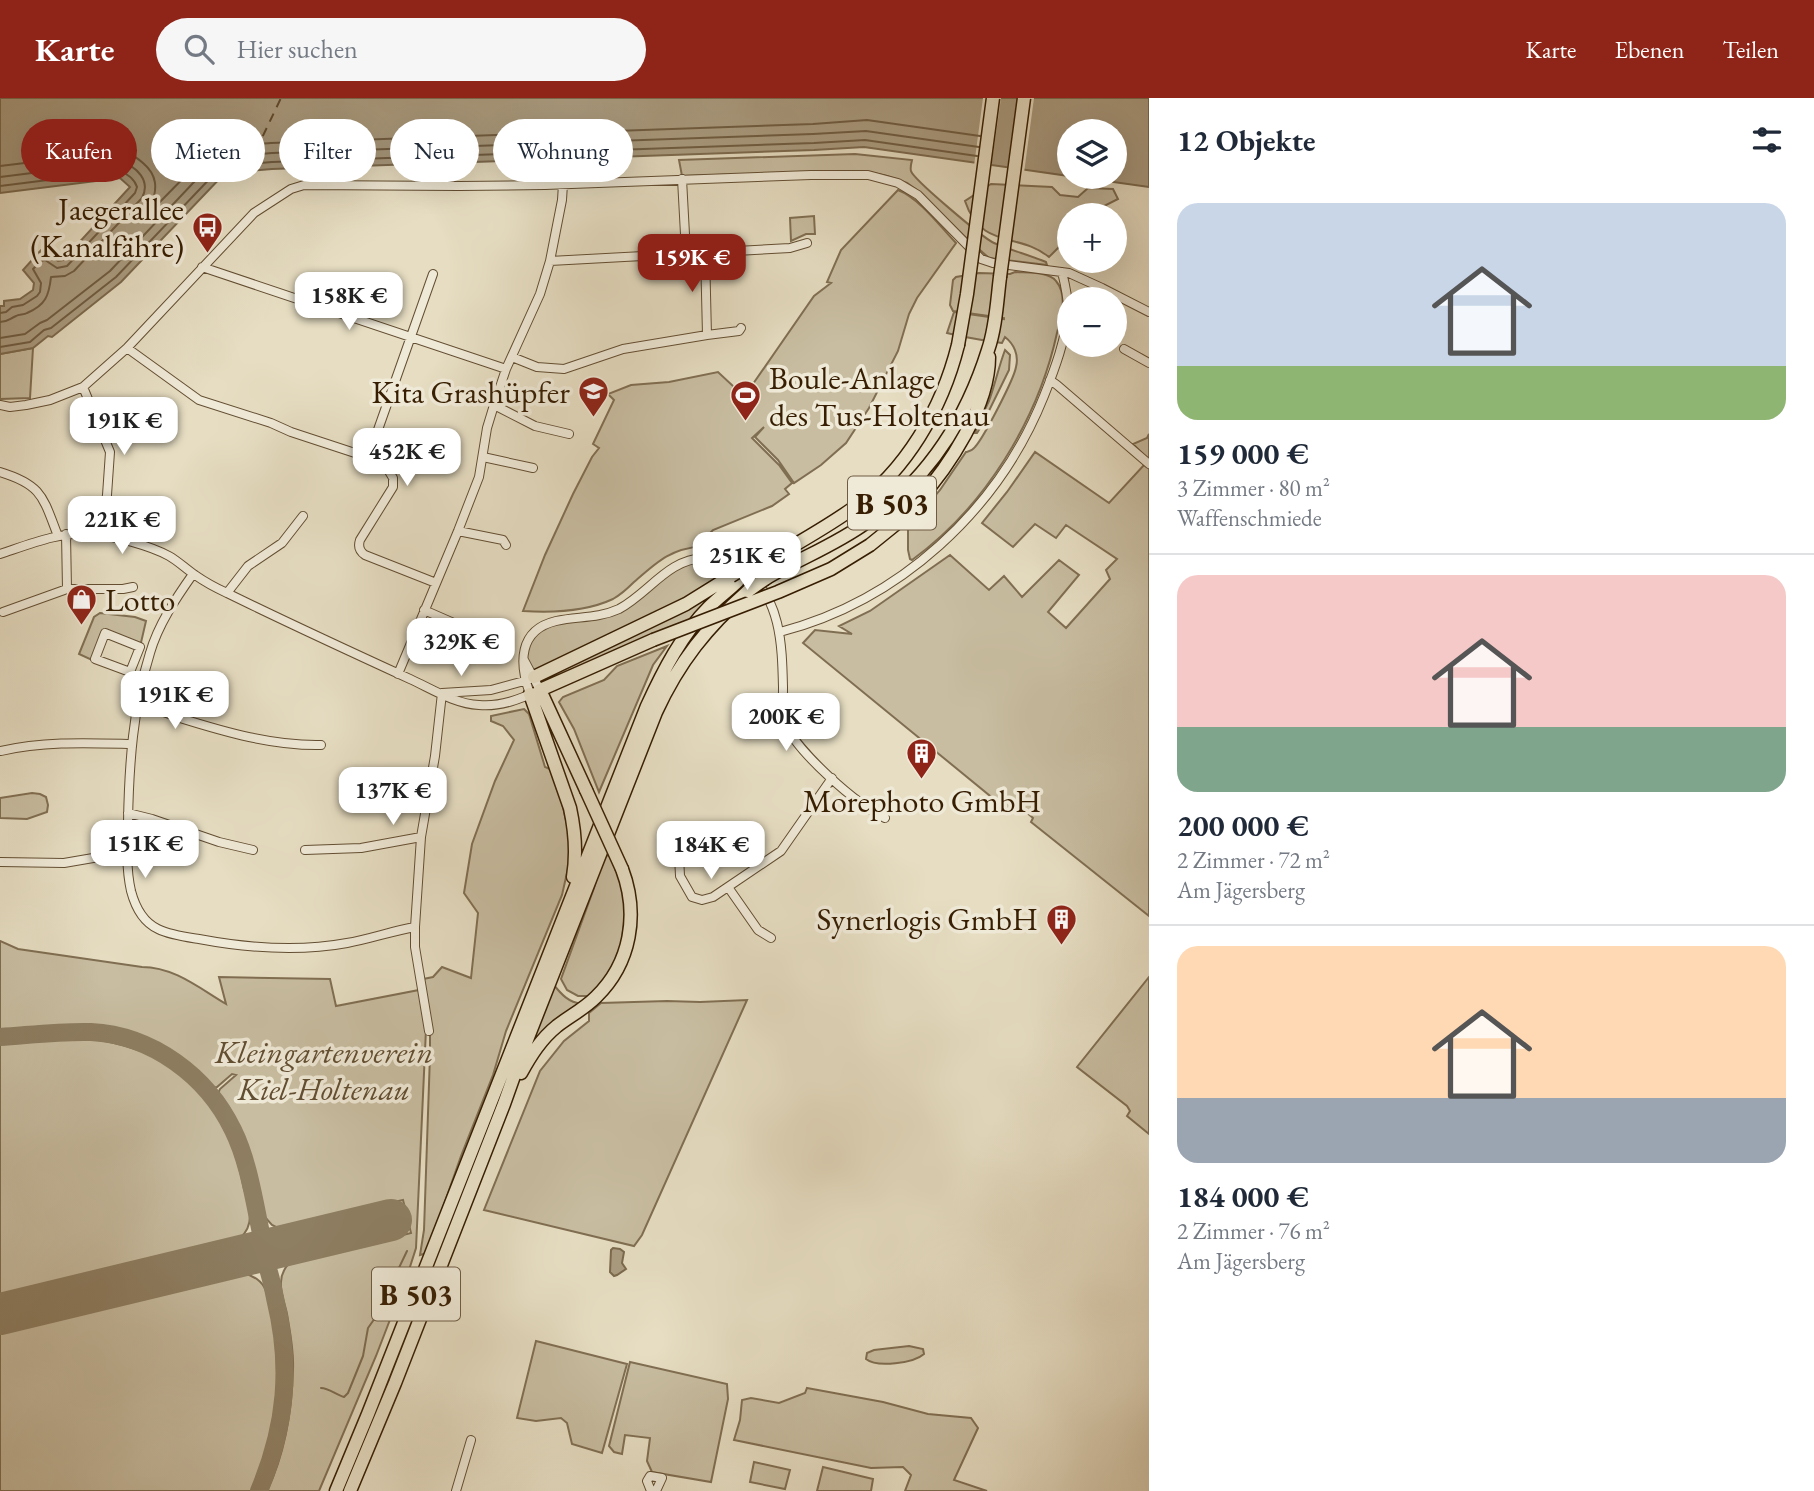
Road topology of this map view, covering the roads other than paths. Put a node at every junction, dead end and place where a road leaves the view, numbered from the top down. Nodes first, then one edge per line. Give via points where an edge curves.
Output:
1 (993, 98) edge
2 (1024, 98) edge
3 (682, 179) junction
4 (563, 184) junction
5 (807, 243) dead end
6 (705, 252) junction
7 (686, 253) junction
8 (550, 261) junction
9 (202, 267) junction
10 (1057, 271) edge
11 (1061, 273) edge
12 (1066, 273) edge
13 (433, 274) dead end
14 (1149, 312) edge
15 (741, 328) dead end
16 (707, 335) junction
17 (412, 338) junction
18 (127, 348) junction
19 (988, 350) junction
20 (1127, 351) edge
21 (512, 357) junction
22 (1149, 363) edge
23 (506, 369) junction
24 (1050, 380) junction
25 (83, 387) junction
26 (0, 405) edge
27 (494, 405) junction
28 (569, 434) dead end
29 (483, 457) junction
30 (368, 458) junction
31 (1149, 464) edge
32 (533, 468) dead end
33 (0, 472) edge
34 (303, 516) dead end
35 (458, 531) junction
36 (62, 535) junction
37 (100, 535) junction
38 (506, 545) dead end
39 (0, 554) edge
40 (193, 574) junction
41 (735, 578) junction
42 (436, 583) junction
43 (133, 587) dead end
44 (67, 589) junction
45 (227, 593) junction
46 (424, 610) junction
47 (3, 612) dead end
48 (472, 631) dead end
49 (780, 632) junction
50 (95, 659) joint
51 (398, 674) junction
52 (530, 679) junction
53 (535, 692) junction
54 (442, 693) junction
55 (138, 704) junction
56 (132, 744) junction
57 (321, 745) dead end
58 (1, 751) edge
59 (832, 778) junction
60 (128, 813) junction
61 (885, 818) dead end
62 (421, 836) junction
63 (253, 850) dead end
64 (305, 850) dead end
65 (128, 852) junction
66 (679, 856) dead end
67 (0, 862) edge
68 (728, 887) junction
69 (562, 918) junction
70 (415, 927) junction
71 (771, 939) dead end
72 (429, 1031) dead end
73 (504, 1104) junction
74 (471, 1440) dead end
75 (336, 1491) edge
76 (350, 1491) edge
77 (456, 1491) edge

1 - 41 highway, B 503, bridge via 958,345 929,421 886,480 852,509
2 - 19 highway, B 503, bridge
3 - 4 street
3 - 7 street
3 - 10 street via 841,174 885,178 918,195 981,259
4 - 8 street
4 - 9 street via 297,186 254,213
5 - 6 street
6 - 7 street
6 - 16 street
7 - 8 street
8 - 21 street
9 - 17 street
9 - 18 street
11 - 24 street via 1068,310
12 - 14 street
13 - 17 street
15 - 16 street
16 - 21 street via 624,349 565,369 537,368
17 - 23 street
17 - 30 street
18 - 25 street
18 - 30 street via 199,400
19 - 53 highway, B 503, bridge via 987,381 955,453 917,502 870,545 831,569
19 - 73 highway, B 503, bridge via 961,417 928,467 867,523 748,591 711,626 676,672 635,762
20 - 22 street
21 - 23 street
23 - 27 street
24 - 31 street
24 - 49 street via 1037,414 1001,476 948,537 871,596 821,620
25 - 26 street via 50,400
25 - 37 street via 110,452
27 - 28 street via 536,426
27 - 29 street
29 - 32 street
29 - 35 street
30 - 42 street via 387,468 393,484 360,540 360,550
33 - 36 street via 37,492
34 - 45 street via 282,543 248,566
35 - 38 street via 503,540
35 - 42 street
36 - 37 street
36 - 39 street
36 - 44 street
37 - 40 street via 162,553
40 - 45 street
40 - 55 street via 155,637
41 - 52 highway
41 - 69 highway, B 503 via 682,641 656,686
42 - 46 street
43 - 44 street
44 - 47 street
45 - 51 street
46 - 48 street
46 - 51 street
49 - 52 street via 764,590 754,578 727,561 693,559 679,563 620,608 601,616 561,620 534,633 524,653
49 - 59 street via 783,705 790,736
50 - 50 street via 130,672 140,647 105,633
51 - 54 street
52 - 53 street
52 - 54 street via 491,691
53 - 54 street via 503,704 480,705 460,703
53 - 69 highway via 575,827 576,856
53 - 73 highway, bridge via 622,869 632,915 629,939 609,983 535,1049
54 - 62 street
55 - 56 street
55 - 57 street via 244,736
56 - 58 street via 47,743
56 - 60 street
59 - 61 street
59 - 68 street via 781,851
60 - 63 street
60 - 65 street
62 - 64 street via 361,848
62 - 70 street
65 - 67 street via 64,863
65 - 70 street via 132,891 142,915 171,933 222,943 302,948 345,944
66 - 68 street via 680,878 692,897 708,899
68 - 71 street via 758,930
69 - 75 highway, B 503
70 - 72 street
73 - 76 highway, B 503
74 - 77 street

